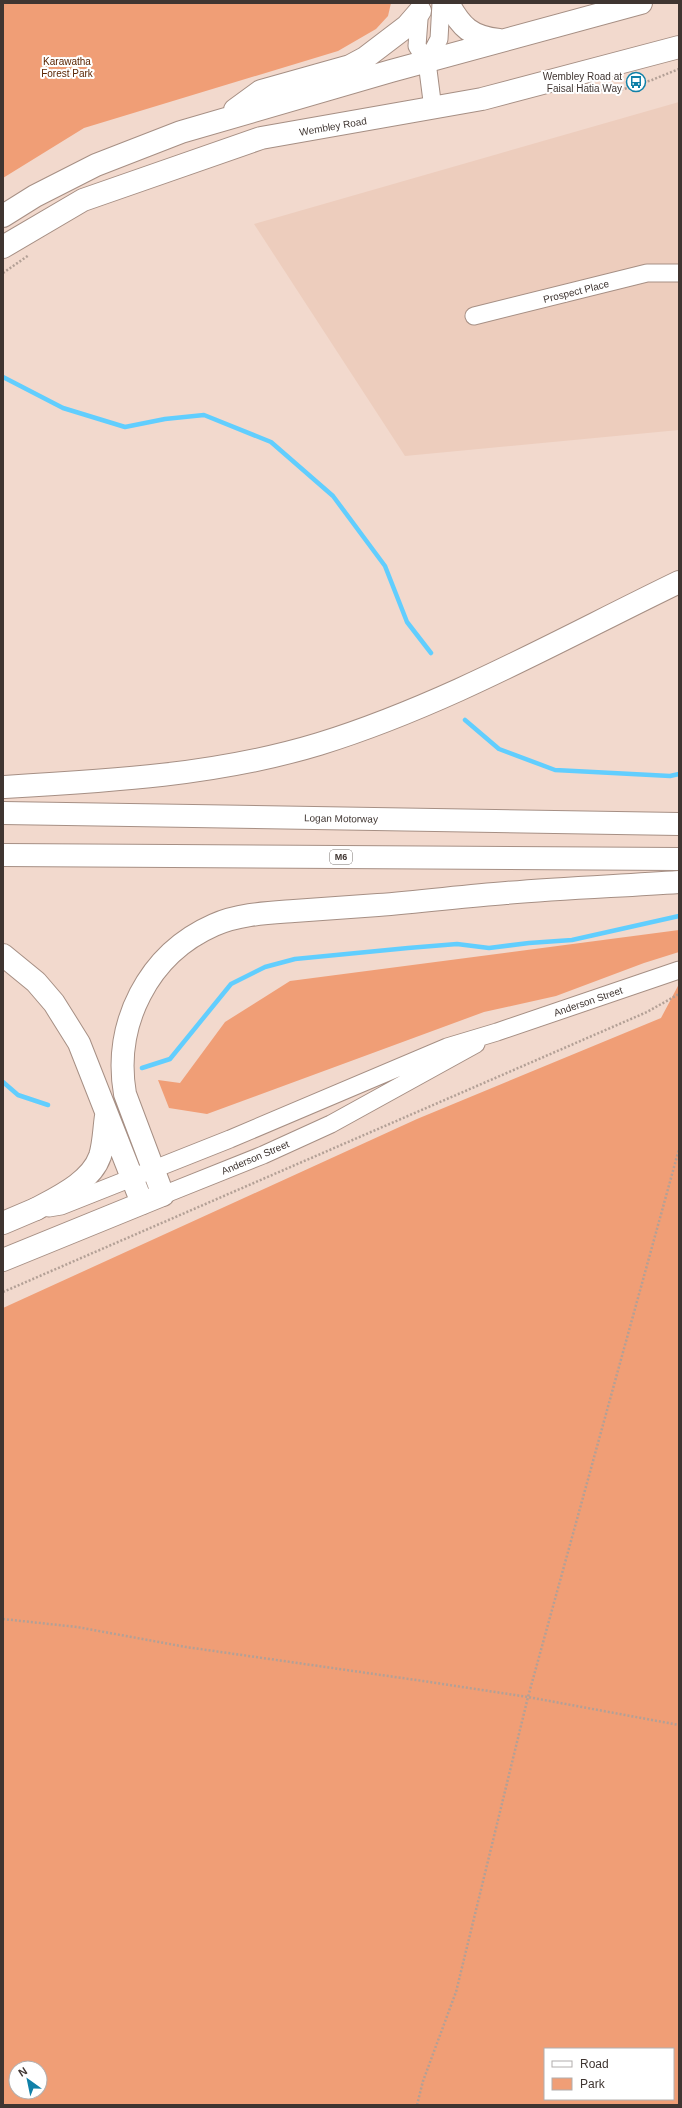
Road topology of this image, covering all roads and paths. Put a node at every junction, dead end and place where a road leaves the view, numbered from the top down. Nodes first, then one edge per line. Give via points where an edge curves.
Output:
1 (440, 3) edge
2 (448, 3) edge
3 (641, 3) edge
4 (420, 7) edge
5 (502, 40) junction
6 (679, 48) edge
7 (427, 62) junction
8 (679, 69) edge
9 (587, 91) dead end
10 (433, 109) junction
11 (223, 119) junction
12 (3, 216) edge
13 (3, 247) edge
14 (31, 254) dead end
15 (3, 273) edge
16 (679, 273) edge
17 (474, 316) dead end
18 (679, 582) edge
19 (3, 787) edge
20 (3, 813) edge
21 (679, 824) edge
22 (3, 855) edge
23 (679, 859) edge
24 (679, 882) edge
25 (3, 955) edge
26 (679, 970) edge
27 (679, 994) edge
28 (497, 1032) junction
29 (106, 1111) junction
30 (679, 1149) edge
31 (153, 1170) junction
32 (132, 1179) junction
33 (163, 1195) junction
34 (142, 1203) junction
35 (36, 1209) junction
36 (3, 1223) edge
37 (3, 1260) edge
38 (3, 1292) edge
39 (3, 1619) edge
40 (528, 1697) junction
41 (679, 1726) edge
42 (417, 2105) edge

1 - 7 street via 439,39
2 - 5 main road via 470,33
3 - 5 main road
4 - 7 street via 417,46
4 - 11 main road via 408,26 365,58 350,66 261,91
5 - 7 main road
6 - 10 main road, Wembley Road via 482,99
7 - 10 street
7 - 11 main road
8 - 9 path via 621,90
10 - 13 main road, Wembley Road via 260,138 83,200
11 - 12 main road via 96,164
14 - 15 path
16 - 17 street, Prospect Place via 647,273
18 - 19 main road via 437,700 318,744 272,756 145,778
20 - 21 main road, Logan Motorway
22 - 23 main road, M6
24 - 31 main road via 505,893 411,903 255,914 215,924 197,933 170,953 144,986 125,1037 122,1077 125,1094
25 - 29 main road via 36,982 67,1022 89,1065
26 - 28 street, Anderson Street
27 - 38 path via 647,1012
28 - 31 street, Anderson Street via 447,1047
28 - 33 street, Anderson Street via 447,1062 331,1124 263,1155
29 - 32 main road
29 - 35 main road via 103,1140 95,1166 64,1193
30 - 40 path
31 - 32 street, Anderson Street
31 - 33 main road
32 - 34 main road
32 - 35 street, Anderson Street via 61,1206
33 - 34 main road, Anderson Street
34 - 37 main road, Anderson Street
35 - 36 main road, Anderson Street
39 - 40 path via 77,1627 186,1647
40 - 41 path
40 - 42 path via 456,1992 423,2081

